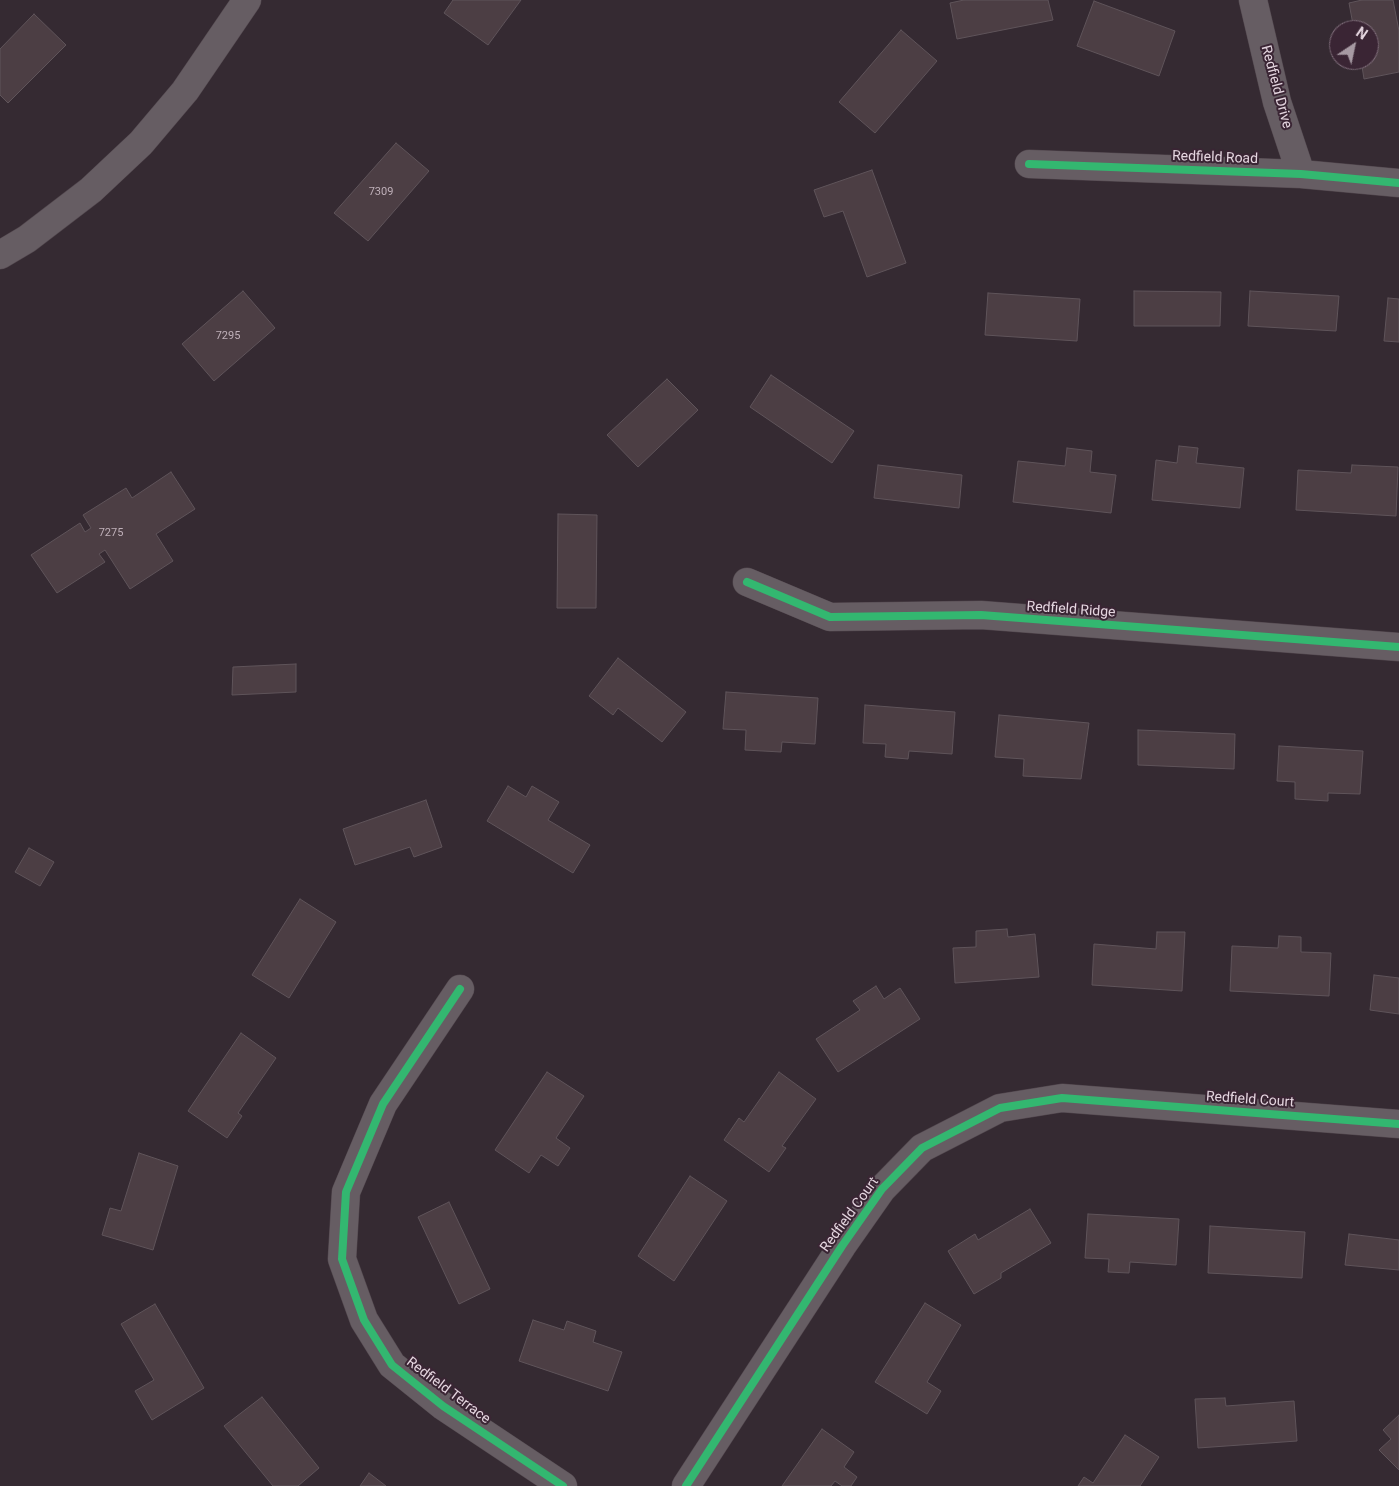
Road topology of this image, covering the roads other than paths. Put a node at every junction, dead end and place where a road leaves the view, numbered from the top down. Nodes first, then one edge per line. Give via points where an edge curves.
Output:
1 (247, 0) edge
2 (1254, 0) edge
3 (1029, 164) dead end
4 (1301, 174) junction
5 (1399, 183) edge
6 (0, 255) edge
7 (747, 582) dead end
8 (1399, 647) edge
9 (460, 989) dead end
10 (1399, 1124) edge
11 (563, 1486) edge
12 (686, 1486) edge

1 - 6 street via 185,91 141,143 91,190 27,239
2 - 4 street, Redfield Drive via 1278,102
3 - 4 street, Redfield Road
4 - 5 street, Redfield Road
7 - 8 street, Redfield Ridge via 830,617 981,616
9 - 11 street, Redfield Terrace via 383,1104 346,1192 342,1259 364,1320 392,1365 443,1406
10 - 12 street, Redfield Court via 1062,1098 1000,1108 922,1148 882,1189

